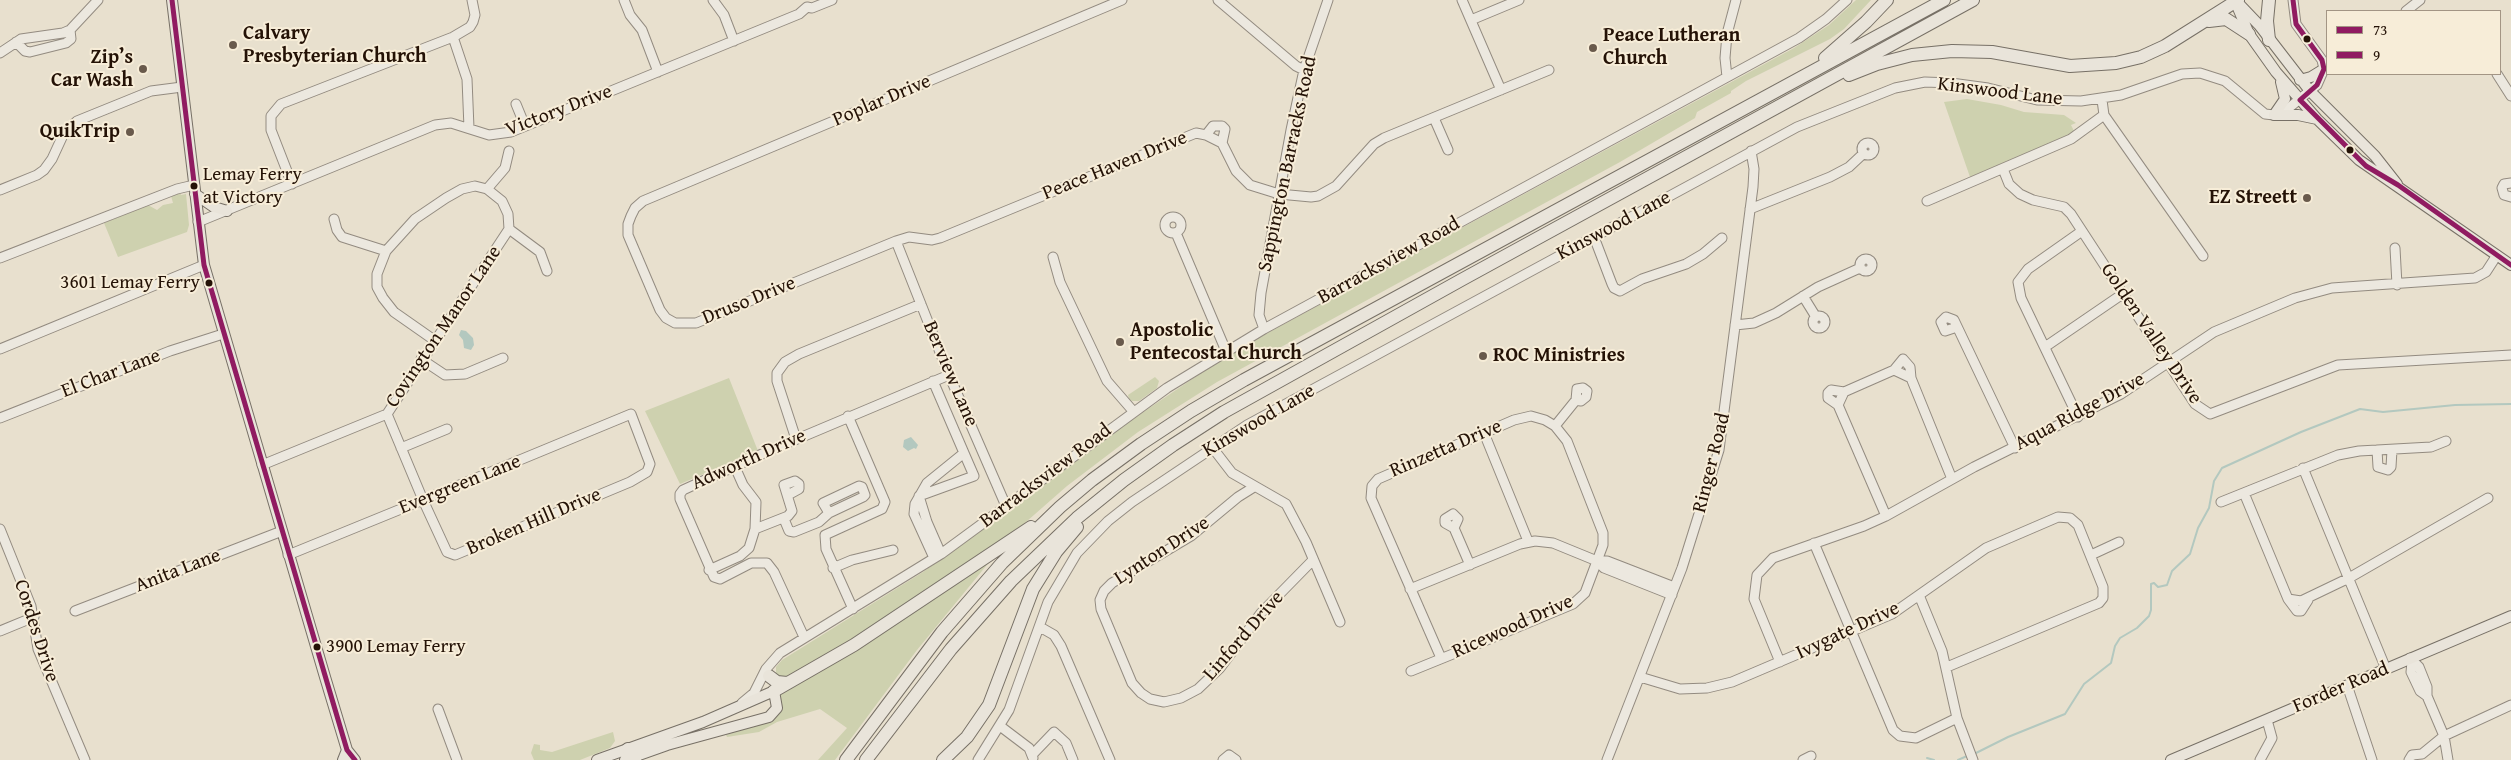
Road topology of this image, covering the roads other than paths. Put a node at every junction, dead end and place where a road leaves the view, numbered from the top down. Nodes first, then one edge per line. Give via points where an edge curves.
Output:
1 (98, 0) edge
2 (172, 0) edge
3 (472, 0) edge
4 (624, 0) edge
5 (713, 0) edge
6 (832, 0) edge
7 (1122, 0) edge
8 (1218, 0) edge
9 (1328, 0) edge
10 (1462, 0) edge
11 (1520, 0) edge
12 (1736, 0) edge
13 (1847, 0) edge
14 (1887, 0) edge
15 (1944, 0) edge
16 (1973, 0) edge
17 (2236, 0) edge
18 (2269, 0) edge
19 (2293, 0) edge
20 (2420, 0) edge
21 (807, 3) edge
22 (2407, 10) edge
23 (1471, 20) junction
24 (2204, 22) junction
25 (70, 30) junction
26 (2249, 34) junction
27 (453, 38) junction
28 (2270, 40) junction
29 (734, 41) junction
30 (16, 42) junction
31 (0, 53) edge
32 (2325, 69) edge
33 (1304, 70) junction
34 (1549, 70) dead end
35 (658, 72) junction
36 (1805, 75) junction
37 (2498, 75) edge
38 (1727, 77) junction
39 (2281, 78) junction
40 (2300, 80) junction
41 (182, 87) junction
42 (1501, 90) junction
43 (2310, 91) junction
44 (2511, 96) edge
45 (1793, 99) junction
46 (2102, 100) junction
47 (2300, 100) junction
48 (516, 104) dead end
49 (2104, 115) junction
50 (2274, 115) junction
51 (1434, 118) junction
52 (2317, 118) junction
53 (525, 126) junction
54 (469, 128) junction
55 (1206, 135) junction
56 (1222, 143) junction
57 (1448, 150) dead end
58 (509, 151) dead end
59 (1751, 151) junction
60 (1864, 153) dead end
61 (2003, 169) junction
62 (2511, 183) edge
63 (292, 184) junction
64 (2398, 186) junction
65 (487, 189) junction
66 (0, 190) edge
67 (194, 190) junction
68 (1279, 194) junction
69 (2511, 197) edge
70 (643, 201) joint
71 (1927, 201) dead end
72 (1750, 209) junction
73 (227, 211) junction
74 (334, 219) dead end
75 (198, 222) junction
76 (510, 228) junction
77 (2082, 231) junction
78 (1176, 233) dead end
79 (1594, 237) junction
80 (1722, 238) dead end
81 (896, 241) junction
82 (2395, 248) dead end
83 (386, 252) junction
84 (2497, 255) junction
85 (2203, 256) dead end
86 (1053, 257) dead end
87 (0, 258) edge
88 (204, 265) junction
89 (2511, 265) edge
90 (1860, 268) dead end
91 (547, 271) dead end
92 (2396, 285) junction
93 (2124, 294) junction
94 (1803, 296) junction
95 (921, 304) junction
96 (1816, 317) dead end
97 (1734, 325) junction
98 (1957, 327) dead end
99 (1264, 329) junction
100 (224, 334) junction
101 (434, 340) junction
102 (2045, 347) junction
103 (0, 349) edge
104 (1226, 351) junction
105 (2511, 354) edge
106 (502, 358) dead end
107 (421, 359) junction
108 (2168, 363) junction
109 (949, 375) junction
110 (933, 380) junction
111 (1576, 400) dead end
112 (1133, 411) junction
113 (387, 414) junction
114 (631, 414) joint
115 (848, 416) junction
116 (2078, 417) junction
117 (0, 418) edge
118 (1555, 426) junction
119 (447, 429) dead end
120 (1484, 433) junction
121 (796, 439) junction
122 (2446, 441) dead end
123 (1212, 447) junction
124 (401, 448) junction
125 (2015, 448) junction
126 (2377, 450) junction
127 (2392, 450) junction
128 (964, 453) junction
129 (262, 465) junction
130 (734, 467) junction
131 (2303, 468) junction
132 (1237, 477) junction
133 (1952, 479) junction
134 (1124, 480) junction
135 (1254, 487) junction
136 (2244, 492) junction
137 (788, 495) dead end
138 (919, 496) junction
139 (1238, 497) junction
140 (2488, 498) dead end
141 (423, 500) junction
142 (2221, 502) dead end
143 (1006, 506) junction
144 (829, 513) dead end
145 (1886, 516) junction
146 (784, 519) junction
147 (1043, 523) junction
148 (1454, 528) dead end
149 (0, 529) edge
150 (755, 529) junction
151 (282, 531) junction
152 (1528, 541) junction
153 (2119, 542) dead end
154 (1814, 543) junction
155 (893, 550) dead end
156 (288, 554) junction
157 (2091, 555) junction
158 (937, 556) junction
159 (1312, 561) junction
160 (1597, 561) junction
161 (1470, 564) junction
162 (833, 568) junction
163 (709, 570) junction
164 (2349, 578) junction
165 (1410, 589) junction
166 (1673, 591) junction
167 (1919, 595) junction
168 (853, 609) junction
169 (75, 611) dead end
170 (2511, 616) edge
171 (34, 617) junction
172 (1340, 622) dead end
173 (1040, 627) junction
174 (0, 631) edge
175 (1852, 632) junction
176 (804, 637) junction
177 (1441, 658) junction
178 (2411, 660) junction
179 (1780, 662) junction
180 (771, 663) junction
181 (1947, 667) junction
182 (2386, 669) junction
183 (1411, 671) dead end
184 (769, 676) junction
185 (1640, 677) junction
186 (787, 683) junction
187 (2348, 685) junction
188 (774, 691) junction
189 (1140, 693) joint
190 (741, 705) junction
191 (2511, 705) edge
192 (438, 709) dead end
193 (1957, 718) junction
194 (2267, 720) junction
195 (1000, 726) junction
196 (2444, 736) junction
197 (345, 755) edge
198 (1972, 756) edge
199 (630, 757) edge
200 (1033, 757) edge
201 (2423, 757) edge
202 (85, 760) edge
203 (356, 760) edge
204 (457, 760) edge
205 (597, 760) edge
206 (846, 760) edge
207 (866, 760) edge
208 (943, 760) edge
209 (978, 760) edge
210 (1074, 760) edge
211 (1110, 760) edge
212 (1223, 760) edge
213 (1236, 760) edge
214 (1607, 760) edge
215 (2171, 760) edge
216 (2260, 760) edge
217 (2372, 760) edge
218 (2409, 760) edge
219 (2448, 760) edge

1 - 25 street
2 - 41 main road
3 - 27 street via 473,22 470,28
4 - 35 street via 630,15 642,30
5 - 29 street
6 - 21 street, Victory Drive via 812,8
7 - 70 street, Poplar Drive
8 - 33 street
9 - 33 street, Sappington Barracks Road
10 - 23 street
11 - 23 street
12 - 38 street via 1727,34
13 - 38 street, Barracksview Road via 1812,30
14 - 36 highway
15 - 36 highway
16 - 45 highway
17 - 24 highway
17 - 26 main road
17 - 28 main road
18 - 28 highway via 2266,21
19 - 32 street via 2296,24
20 - 22 street
21 - 29 street, Victory Drive via 798,14
23 - 42 street
24 - 26 highway via 2226,19
24 - 45 highway via 2155,51 2116,63 2070,66 1992,52 1932,52 1877,64
25 - 30 street
25 - 30 street via 71,39 66,43 30,52
26 - 39 main road
27 - 54 street via 467,79
27 - 63 street via 281,104 271,116 271,130
28 - 40 main road
29 - 35 street, Victory Drive
30 - 31 street
32 - 40 main road
32 - 43 street
33 - 68 street, Sappington Barracks Road
34 - 42 street
35 - 53 street, Victory Drive
36 - 147 highway via 1211,399 1116,462
37 - 44 street
38 - 99 street, Barracksview Road
39 - 47 main road
39 - 50 main road via 2285,100
40 - 43 main road
41 - 66 street via 151,91 77,121 64,133 44,170
41 - 67 main road
42 - 51 street
43 - 47 street
43 - 64 main road via 2375,156
45 - 134 highway via 1224,412
46 - 49 street
46 - 50 street, Kinswood Lane via 2182,74 2200,73 2225,82 2260,111
46 - 59 street, Kinswood Lane via 2037,100 1979,86 1925,82 1895,88 1842,108
47 - 50 street
47 - 52 main road
48 - 53 street
49 - 61 street via 2072,138
49 - 85 street
50 - 52 main road
51 - 57 street
51 - 68 street via 1374,144 1328,193 1310,197
52 - 64 main road via 2366,166
53 - 54 street, Victory Drive via 497,135
54 - 63 street, Victory Drive via 451,123 435,126
55 - 56 street, Peace Haven Drive
55 - 56 street via 1213,126 1222,126 1225,129
55 - 81 street, Peace Haven Drive via 1186,136 940,238 909,237
56 - 68 street via 1243,180 1259,190
58 - 65 street via 506,168
59 - 72 street, Ringer Road via 1754,169
59 - 79 street, Kinswood Lane
60 - 72 street via 1849,167
61 - 71 street
61 - 77 street, Golden Valley Drive via 2016,191 2033,200 2064,207
62 - 69 street via 2504,184 2502,188 2504,195
63 - 73 street, Victory Drive
64 - 84 main road
65 - 76 street via 502,201
65 - 83 street via 475,186 446,198 403,230
67 - 73 main road via 214,207
67 - 75 main road
67 - 87 street via 178,189
68 - 99 street, Sappington Barracks Road via 1259,311
70 - 81 street, Druso Drive via 631,216 628,235 660,310 666,318 681,324 696,323
72 - 97 street, Ringer Road
73 - 75 street, Victory Drive
74 - 83 street via 342,236
75 - 88 main road
76 - 91 street via 540,252
76 - 101 street, Covington Manor Lane
77 - 93 street, Golden Valley Drive
77 - 102 street via 2028,269 2018,282 2021,298
78 - 104 street
79 - 80 street via 1612,284 1620,290 1686,264
79 - 123 street, Kinswood Lane via 1353,366
81 - 95 street, Berview Lane
82 - 92 street
83 - 101 street via 377,274 377,287 382,298 394,312
84 - 89 main road
84 - 92 street, Aqua Ridge Drive via 2486,272 2475,278
86 - 112 street via 1060,282 1107,381
88 - 100 main road
88 - 103 street
90 - 94 street
92 - 108 street, Aqua Ridge Drive via 2332,288 2295,298 2214,332
93 - 102 street
93 - 108 street, Golden Valley Drive
94 - 96 street
94 - 97 street via 1776,314 1754,323
95 - 109 street, Berview Lane
95 - 121 street via 798,354 781,365 777,381
97 - 166 street, Ringer Road via 1728,397 1719,450
98 - 125 street
99 - 104 street, Barracksview Road
100 - 117 street, El Char Lane
100 - 129 main road
101 - 107 street, Covington Manor Lane
102 - 116 street
104 - 112 street, Barracksview Road
105 - 108 street, Golden Valley Drive via 2338,365 2210,414 2195,404
106 - 107 street via 465,374 445,375
107 - 113 street, Covington Manor Lane
108 - 116 street, Aqua Ridge Drive
109 - 110 street, Adworth Drive
109 - 143 street, Berview Lane
110 - 115 street, Adworth Drive
110 - 128 street
111 - 118 street
112 - 143 street, Barracksview Road
113 - 124 street, Broken Hill Drive
113 - 129 street, Covington Manor Lane
114 - 141 street, Evergreen Lane
114 - 141 street, Broken Hill Drive via 650,464 647,472 456,555 447,552
115 - 121 street, Adworth Drive
115 - 162 street via 885,502 882,509 825,535
116 - 125 street, Aqua Ridge Drive
118 - 120 street, Rinzetta Drive via 1531,416
118 - 160 street, Ricewood Drive via 1567,441 1600,524 1603,545
119 - 124 street
120 - 152 street
120 - 165 street, Rinzetta Drive via 1378,479 1372,486 1371,498
121 - 130 street, Adworth Drive
122 - 127 street via 2431,447
123 - 132 street
123 - 173 street, Kinswood Lane via 1132,502 1092,537 1059,582
124 - 141 street, Broken Hill Drive
125 - 133 street, Aqua Ridge Drive
126 - 127 street
126 - 127 street via 2378,467 2388,470
126 - 131 street via 2338,455
128 - 138 street via 927,483
128 - 138 street via 974,476
129 - 151 main road
130 - 150 street via 756,502
130 - 163 street, Adworth Drive via 680,494
131 - 136 street
131 - 164 street
132 - 135 street
132 - 139 street
133 - 145 street, Aqua Ridge Drive
133 - 145 street via 1910,378 1898,371 1844,392 1838,405
134 - 207 highway via 1054,538 990,603
134 - 208 highway via 1070,534 1046,566 1026,604 989,705 966,737
135 - 139 street, Lynton Drive
135 - 159 street via 1286,504
136 - 142 street
136 - 164 street via 2297,611 2301,611 2308,600
137 - 146 street via 792,511
138 - 158 street via 914,514
139 - 189 street, Lynton Drive via 1196,532 1112,582 1104,590 1101,609 1127,672
140 - 164 street
141 - 156 street, Evergreen Lane
143 - 158 street, Barracksview Road
144 - 146 street via 819,522 794,532 789,531
145 - 154 street, Aqua Ridge Drive
146 - 150 street
147 - 186 highway via 1027,528 978,565 854,645
147 - 206 highway via 961,608
148 - 161 street
149 - 171 street, Cordes Drive
150 - 163 street via 749,548 740,556
151 - 156 main road
151 - 169 street, Anita Lane
152 - 160 street via 1545,541
152 - 161 street
153 - 157 street
154 - 175 street
154 - 179 street, Aqua Ridge Drive via 1772,558 1757,576 1754,599
155 - 162 street
156 - 197 main road
157 - 167 street, Ivygate Drive via 2078,526 2070,518 2058,517 1986,548
157 - 181 street via 2103,587 2103,598 2094,607
158 - 168 street, Barracksview Road
159 - 172 street
159 - 189 street, Linford Drive via 1261,613 1220,668 1198,689 1164,702
160 - 166 street via 1607,561
160 - 177 street, Ricewood Drive via 1585,594 1572,604
161 - 165 street
162 - 168 street
163 - 176 street via 714,578 720,579 751,563 767,563
164 - 182 street
165 - 177 street, Rinzetta Drive
166 - 185 street, Ringer Road
167 - 175 street, Ivygate Drive via 1892,614
167 - 181 street
168 - 176 street, Barracksview Road
170 - 178 main road, Forder Road
171 - 174 street
171 - 202 street, Cordes Drive via 38,649
173 - 195 street, Kinswood Lane via 1017,691
173 - 211 street via 1054,635 1061,646
175 - 179 street, Ivygate Drive
175 - 193 street via 1890,724 1900,736 1916,738
176 - 180 street, Barracksview Road via 780,652
177 - 183 street, Ricewood Drive
178 - 182 main road, Forder Road
178 - 196 street via 2419,667
179 - 185 street, Ivygate Drive via 1732,682 1707,688 1680,689
180 - 184 street
180 - 190 street, Barracksview Road via 754,693
181 - 193 street
182 - 187 main road, Forder Road
184 - 186 highway via 777,682
184 - 188 street
185 - 214 street, Ringer Road
186 - 188 highway
187 - 194 main road, Forder Road
187 - 217 street
188 - 190 main road
188 - 199 main road via 777,708 769,717
190 - 199 main road
191 - 196 street
192 - 204 street
193 - 198 street
194 - 215 main road, Forder Road
194 - 216 street via 2272,738
195 - 200 street via 1029,748
195 - 209 street, Kinswood Lane
196 - 201 street
196 - 219 street
197 - 203 main road
199 - 205 main road
200 - 210 street via 1054,732 1066,743
201 - 218 street via 2412,755
212 - 213 street via 1229,755

